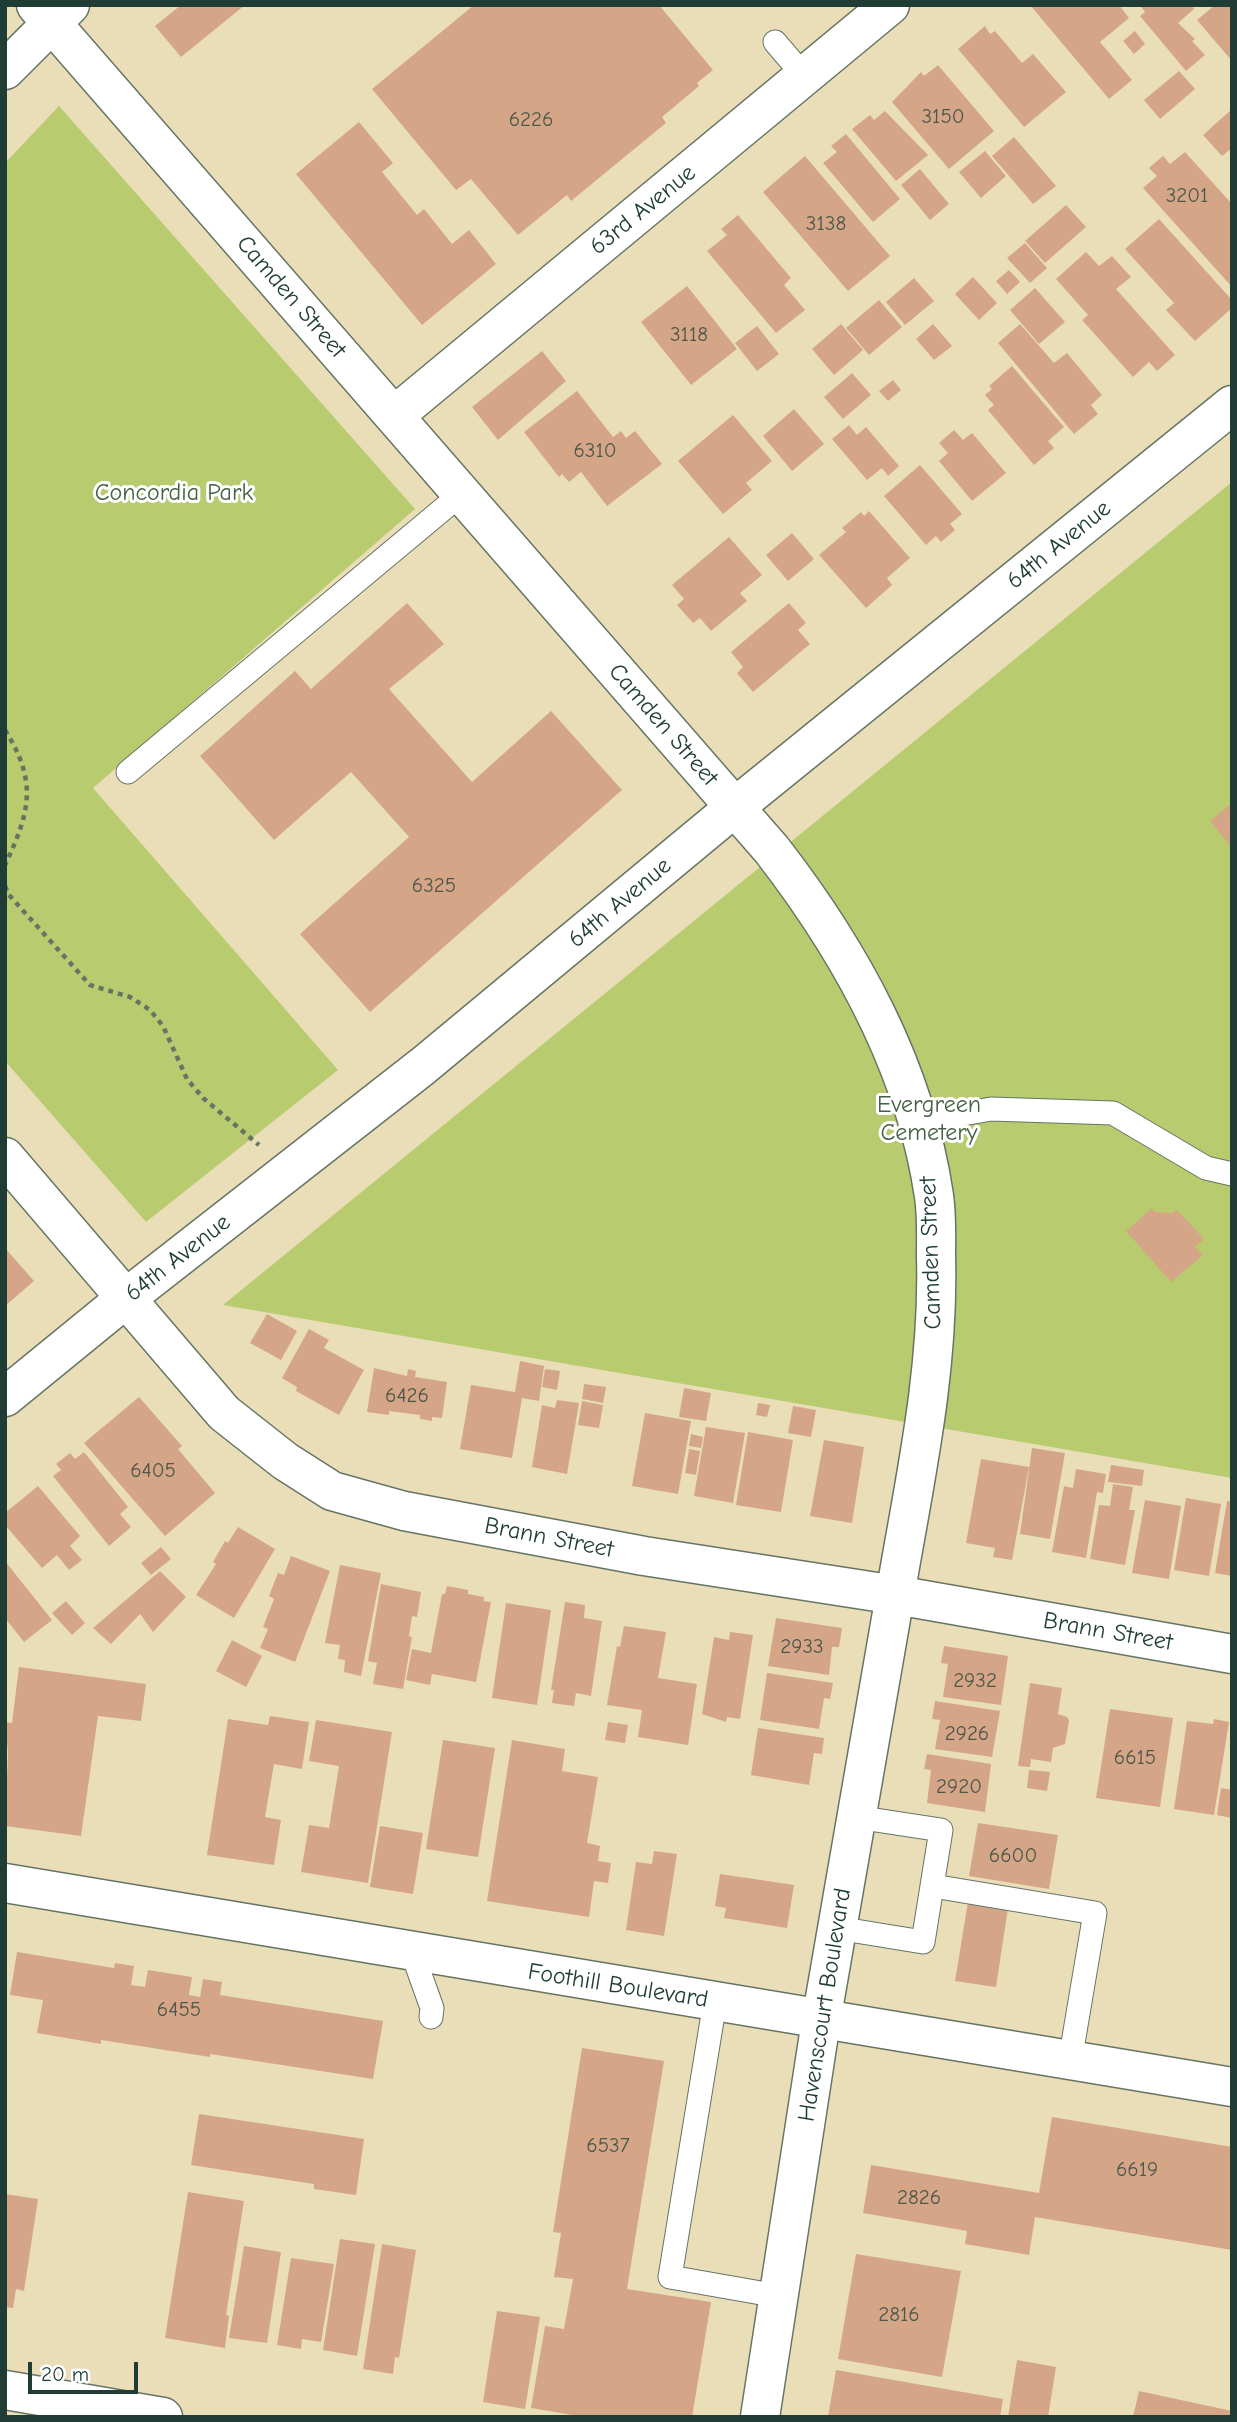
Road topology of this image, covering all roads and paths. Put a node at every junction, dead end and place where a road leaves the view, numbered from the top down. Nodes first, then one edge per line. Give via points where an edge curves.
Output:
1 (890, 5) edge
2 (52, 11) edge
3 (775, 42) dead end
4 (5, 70) edge
5 (804, 77) junction
6 (1232, 405) edge
7 (395, 415) junction
8 (460, 495) junction
9 (5, 730) edge
10 (128, 772) dead end
11 (735, 807) junction
12 (5, 865) edge
13 (5, 886) edge
14 (918, 1122) junction
15 (5, 1157) edge
16 (290, 1170) junction
17 (1232, 1174) edge
18 (125, 1298) junction
19 (5, 1397) edge
20 (895, 1595) junction
21 (1232, 1654) edge
22 (856, 1817) junction
23 (5, 1883) edge
24 (933, 1886) junction
25 (837, 1927) junction
26 (412, 1952) junction
27 (715, 2002) junction
28 (431, 2017) dead end
29 (821, 2021) junction
30 (1070, 2061) junction
31 (1232, 2087) edge
32 (778, 2296) junction
33 (5, 2390) edge
34 (142, 2415) edge
35 (760, 2417) edge

1 - 5 street, 63rd Avenue
2 - 4 street
2 - 7 street, Camden Street
3 - 5 lane
5 - 7 street, 63rd Avenue
6 - 11 street, 64th Avenue
7 - 8 street, Camden Street
8 - 10 lane
8 - 11 street, Camden Street
9 - 12 path via 19,751 27,777 23,826
11 - 14 street, Camden Street via 813,903 858,975 891,1045
11 - 16 street, 64th Avenue
13 - 16 path via 90,985 130,997 150,1010 163,1026 187,1079 203,1098
14 - 17 lane via 991,1110 1113,1113 1206,1168
14 - 20 street, Camden Street via 935,1199 937,1298 929,1405
15 - 18 street, Brann Street
16 - 18 street, 64th Avenue
18 - 19 street, 64th Avenue
18 - 20 street, Brann Street via 224,1413 332,1491 404,1511 644,1556
20 - 21 street, Brann Street
20 - 22 street, Havenscourt Boulevard
22 - 24 lane via 941,1830
22 - 25 street, Havenscourt Boulevard
23 - 26 street, Foothill Boulevard
24 - 25 lane via 923,1942
24 - 30 lane via 1094,1913
25 - 29 street, Havenscourt Boulevard
26 - 27 street, Foothill Boulevard
26 - 28 lane
27 - 29 street, Foothill Boulevard
27 - 32 lane via 670,2277
29 - 30 street, Foothill Boulevard
29 - 32 street, Havenscourt Boulevard
30 - 31 street, Foothill Boulevard
32 - 35 street, Havenscourt Boulevard
33 - 34 street

